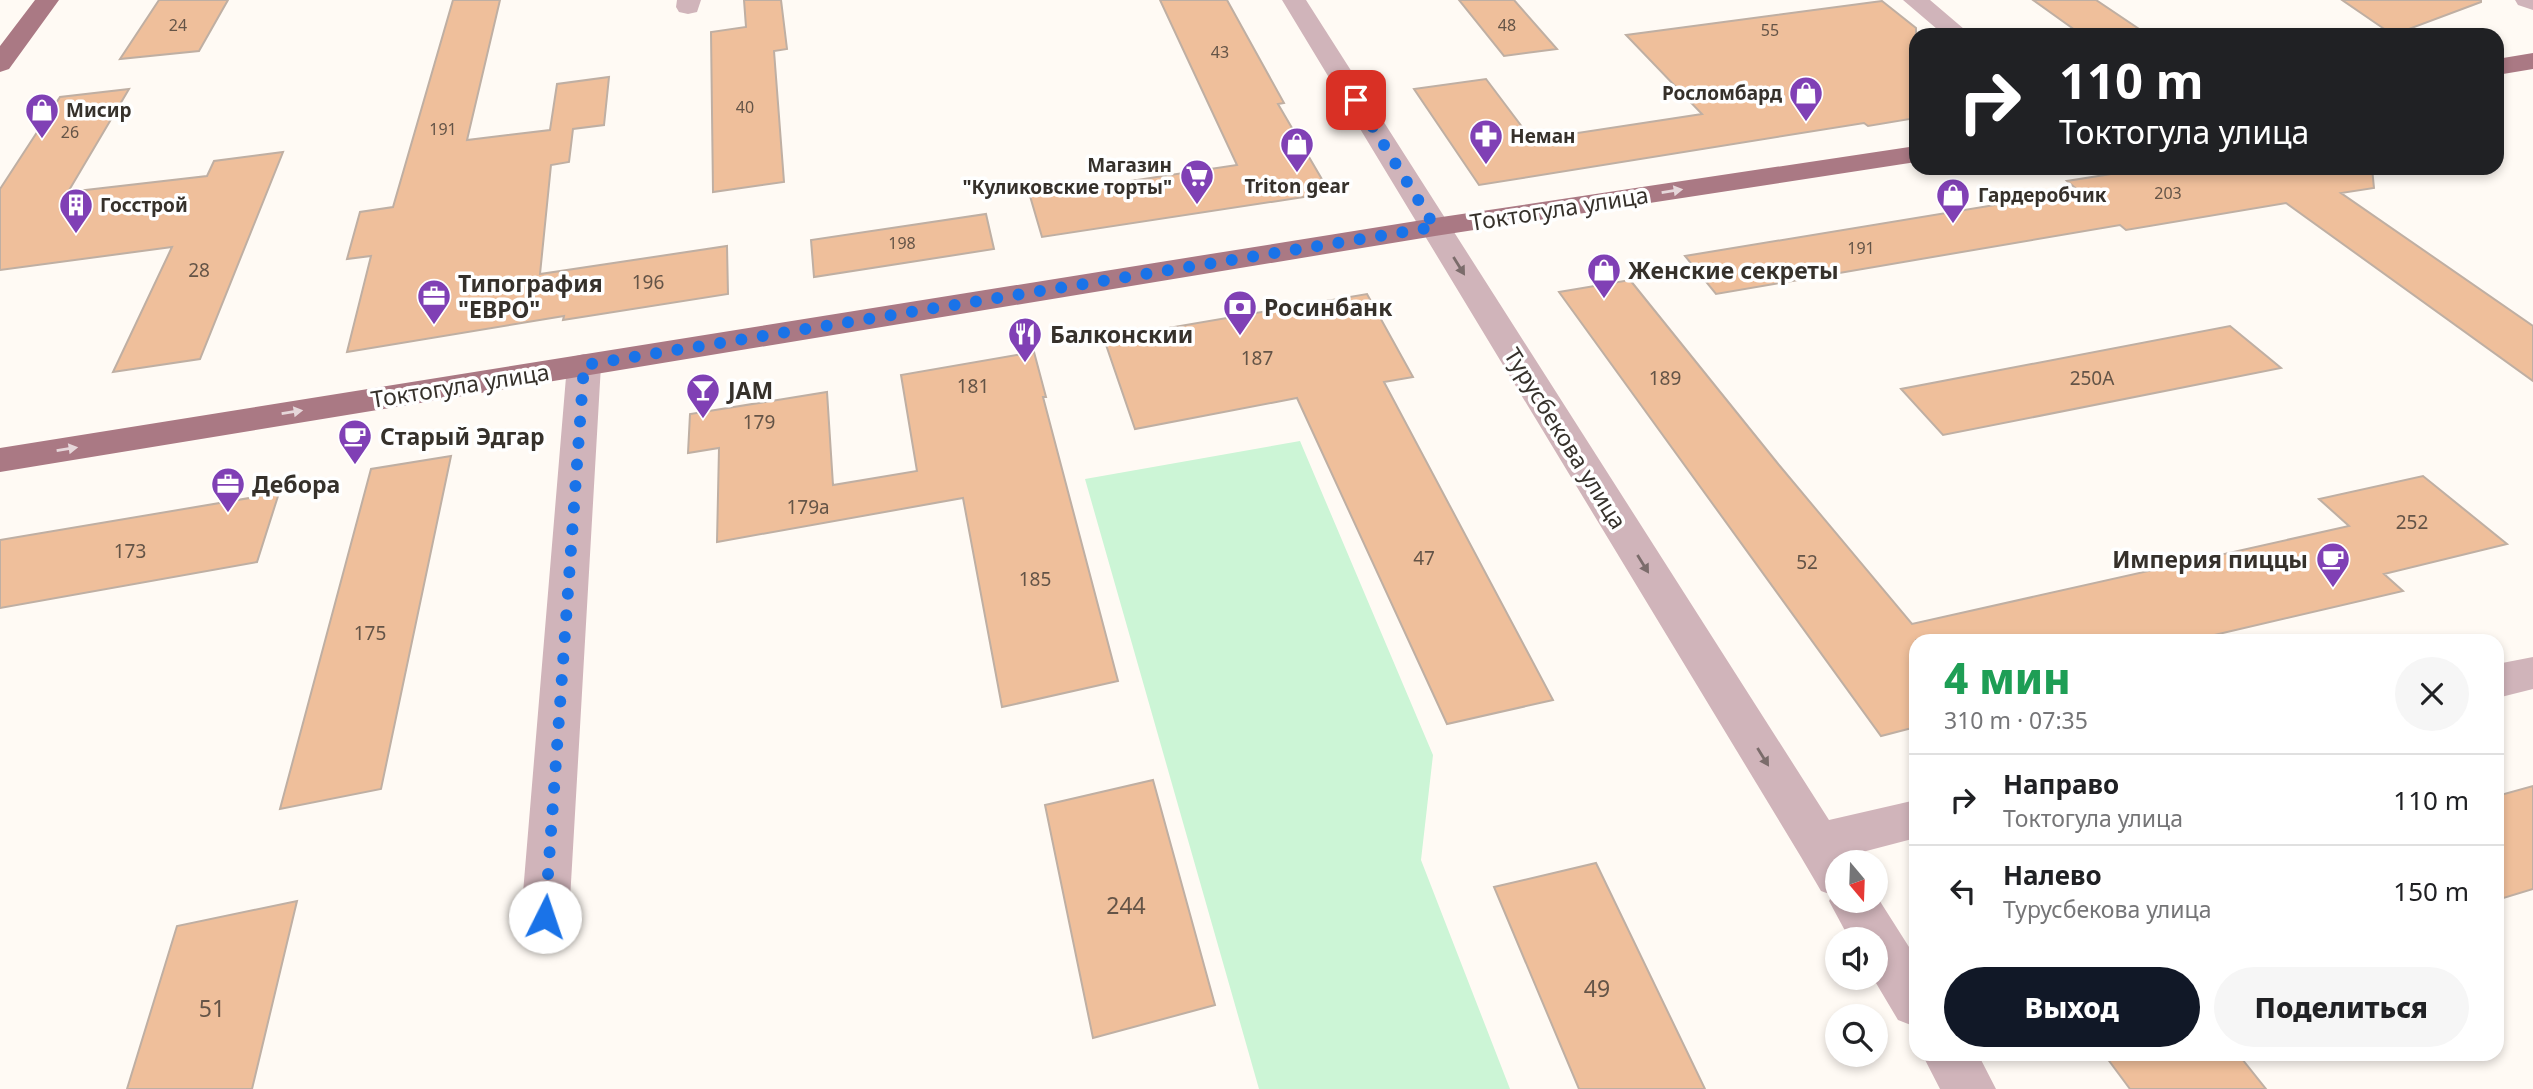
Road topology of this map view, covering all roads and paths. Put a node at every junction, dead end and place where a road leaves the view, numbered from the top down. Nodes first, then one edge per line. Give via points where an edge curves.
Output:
1 (47, 0) edge
2 (1294, 0) edge
3 (1915, 0) edge
4 (2527, 0) edge
5 (2533, 3) edge
6 (1950, 28) edge
7 (2533, 61) edge
8 (0, 64) edge
9 (2504, 66) edge
10 (1909, 156) edge
11 (1435, 227) junction
12 (584, 365) junction
13 (0, 460) edge
14 (2533, 673) edge
15 (2504, 679) edge
16 (1909, 822) edge
17 (1849, 850) edge
18 (1825, 857) edge
19 (1861, 914) edge
20 (545, 917) dead end
21 (1909, 992) edge
22 (1952, 1061) edge
23 (1970, 1089) edge

1 - 8 main road
2 - 11 street, Турусбекова улица
3 - 6 street
4 - 5 street
7 - 9 main road
11 -> 10 main road, Токтогула улица
11 - 12 main road, Токтогула улица
11 -> 18 street, Турусбекова улица
13 -> 12 main road, Токтогула улица
12 - 20 street
14 - 15 street
16 - 17 street
19 - 21 street
22 - 23 street

